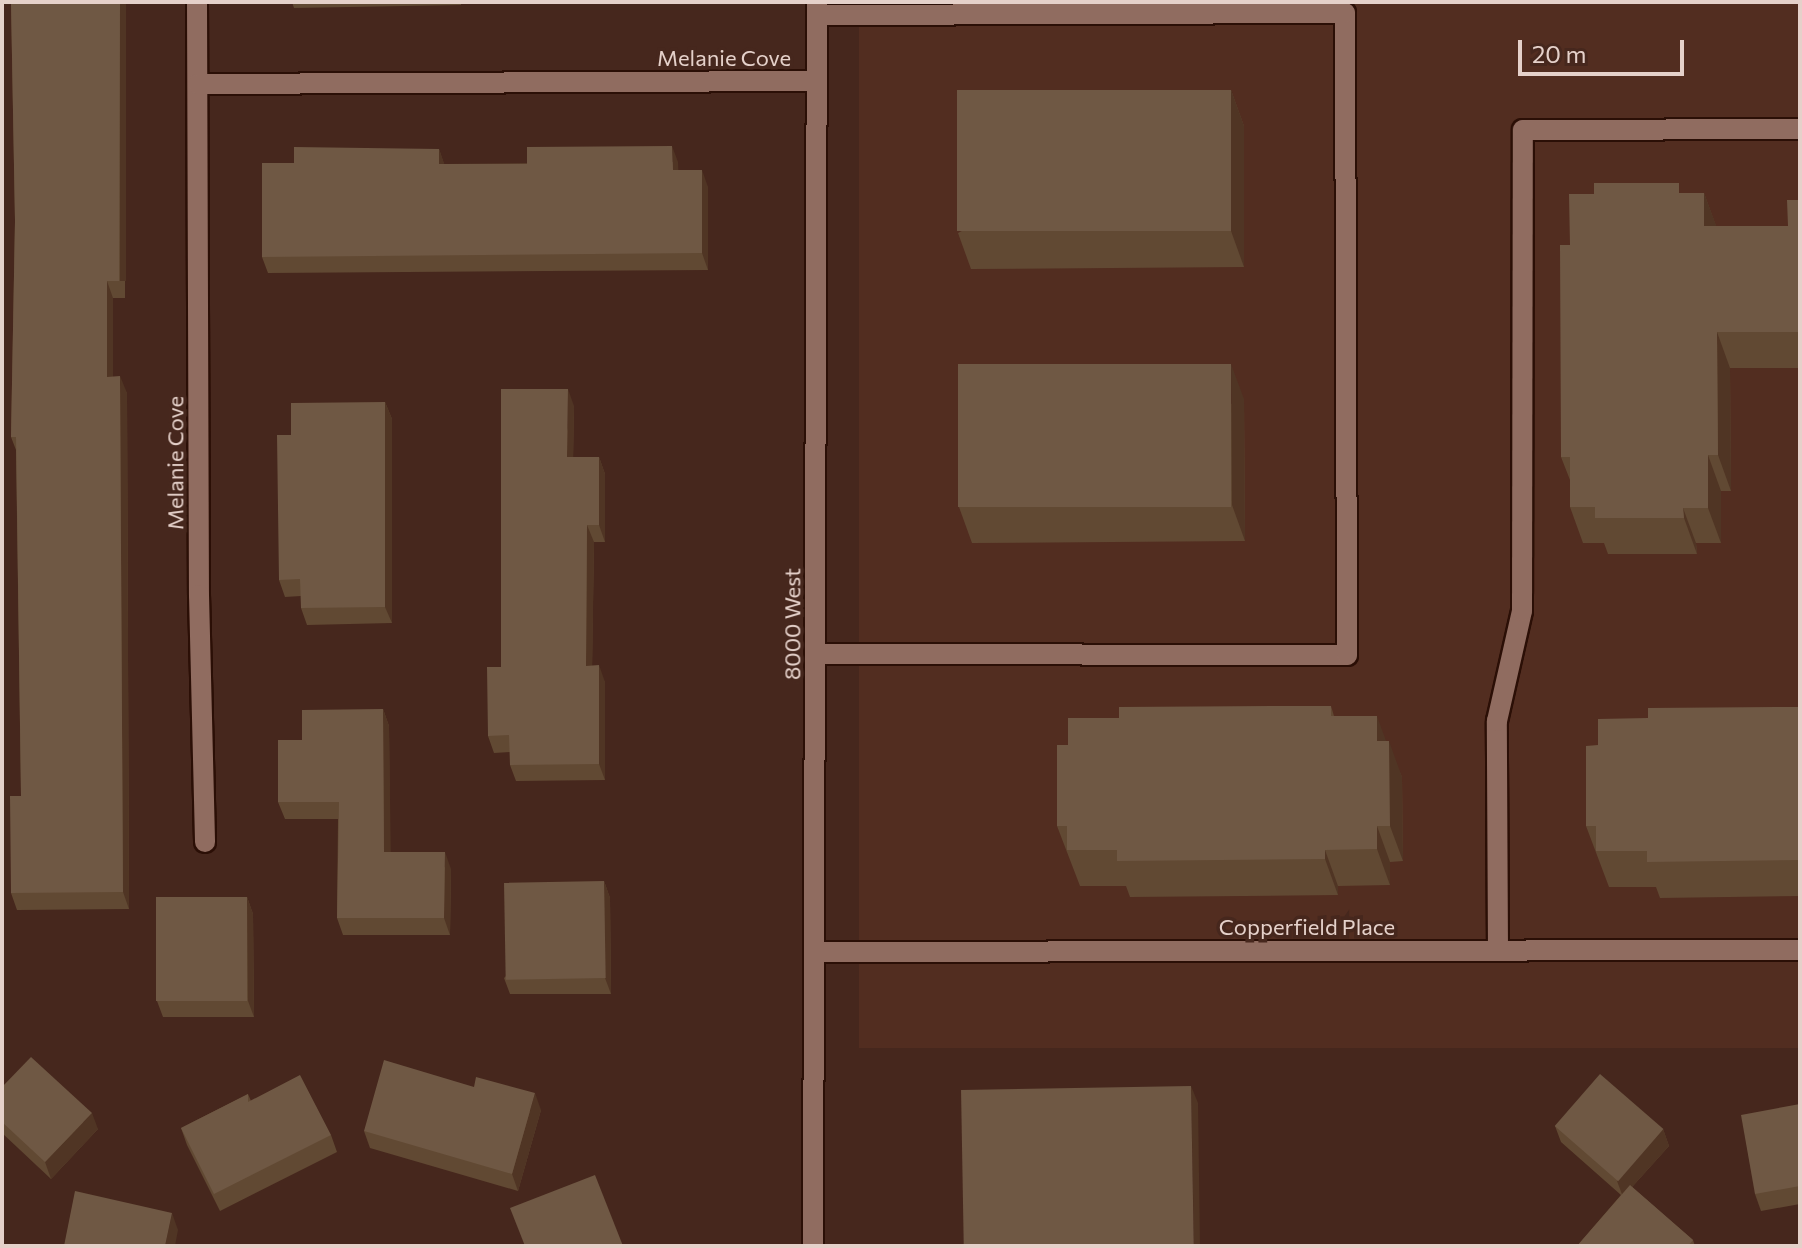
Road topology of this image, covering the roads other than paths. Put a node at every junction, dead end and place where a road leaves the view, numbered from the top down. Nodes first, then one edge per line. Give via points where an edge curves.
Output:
1 (197, 2) edge
2 (817, 9) edge
3 (817, 81) junction
4 (198, 84) junction
5 (1800, 129) edge
6 (816, 654) junction
7 (205, 842) dead end
8 (1498, 950) junction
9 (1800, 950) edge
10 (814, 952) junction
11 (813, 1246) edge

1 - 4 street, Melanie Cove
2 - 3 street, 8000 West
2 - 6 street via 1345,13 1347,655
3 - 4 street, Melanie Cove
3 - 6 street, 8000 West
4 - 7 street, Melanie Cove
5 - 8 street via 1523,130 1522,611 1497,721
6 - 10 street, 8000 West
8 - 9 street, Copperfield Place
8 - 10 street, Copperfield Place
10 - 11 street, 8000 West

